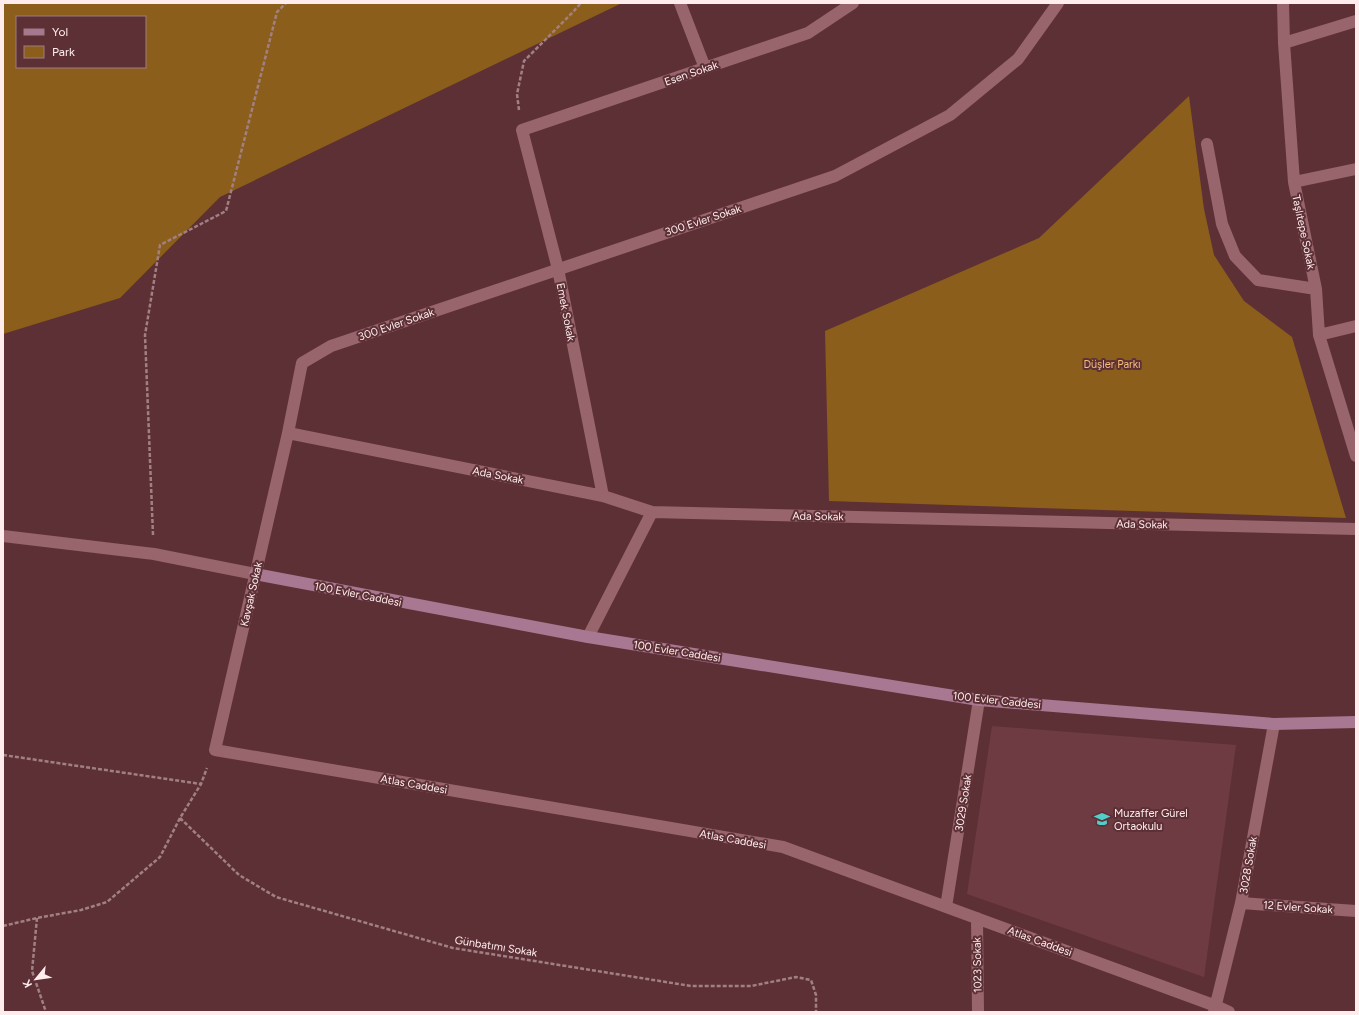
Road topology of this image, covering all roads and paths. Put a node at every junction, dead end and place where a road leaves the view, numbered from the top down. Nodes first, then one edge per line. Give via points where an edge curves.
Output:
1 (286, 3) edge
2 (581, 3) edge
3 (680, 3) edge
4 (853, 3) edge
5 (1058, 3) edge
6 (1283, 3) edge
7 (1356, 21) edge
8 (1284, 43) junction
9 (705, 68) junction
10 (522, 130) junction
11 (1207, 144) dead end
12 (1356, 169) edge
13 (1294, 182) junction
14 (558, 269) junction
15 (1316, 289) junction
16 (1356, 326) edge
17 (1319, 335) junction
18 (302, 363) joint
19 (288, 433) junction
20 (1356, 456) edge
21 (603, 496) junction
22 (652, 512) junction
23 (1356, 529) edge
24 (3, 536) edge
25 (154, 554) junction
26 (255, 574) junction
27 (588, 637) junction
28 (979, 700) junction
29 (1356, 722) edge
30 (1274, 724) junction
31 (215, 750) junction
32 (3, 755) edge
33 (201, 784) junction
34 (180, 818) junction
35 (1241, 903) junction
36 (946, 907) junction
37 (1356, 911) edge
38 (37, 918) junction
39 (977, 918) junction
40 (3, 926) edge
41 (1215, 1009) edge
42 (46, 1012) edge
43 (816, 1012) edge
44 (978, 1012) edge
45 (1229, 1012) edge

1 - 25 path via 277,12 226,210 160,245 145,335
2 - 10 path via 524,61 517,94
3 - 9 street
4 - 9 street, Esen Sokak via 808,33
5 - 14 street, 300 Evler Sokak via 1018,59 950,116 835,176
6 - 8 street, Taşlıtepe Sokak
7 - 8 street
8 - 13 street, Taşlıtepe Sokak
9 - 10 street, Esen Sokak
10 - 14 street, Emek Sokak
11 - 15 street via 1222,224 1236,256 1258,280
12 - 13 street
13 - 15 street, Taşlıtepe Sokak
14 - 18 street, 300 Evler Sokak via 331,346
14 - 21 street, Emek Sokak
15 - 17 street, Taşlıtepe Sokak
16 - 17 street
17 - 20 street, Taşlıtepe Sokak
18 - 19 street, Kavşak Sokak
19 - 21 street, Ada Sokak
19 - 26 street, Kavşak Sokak
21 - 22 street, Ada Sokak
22 - 23 street, Ada Sokak
22 - 27 street
24 - 25 street, 100 Evler Caddesi
25 - 26 street, 100 Evler Caddesi
26 - 27 street, 100 Evler Caddesi
26 - 31 street, Kavşak Sokak
27 - 28 street, 100 Evler Caddesi
28 - 30 street, 100 Evler Caddesi
28 - 36 street, 3029 Sokak
29 - 30 street, 100 Evler Caddesi
30 - 35 street, 3028 Sokak
31 - 33 path
31 - 36 street, Atlas Caddesi via 783,848
32 - 33 path
33 - 34 path
34 - 38 path via 160,857 107,902 81,910
34 - 43 path, Günbatımı Sokak via 239,875 276,897 453,948 683,985 751,986 796,977 811,980 816,995
35 - 37 street, 12 Evler Sokak
35 - 41 street, 3028 Sokak
36 - 39 street, Atlas Caddesi
38 - 40 path
38 - 42 path via 32,971
39 - 41 street, Atlas Caddesi
39 - 44 street, 1023 Sokak
41 - 45 street, Atlas Caddesi

